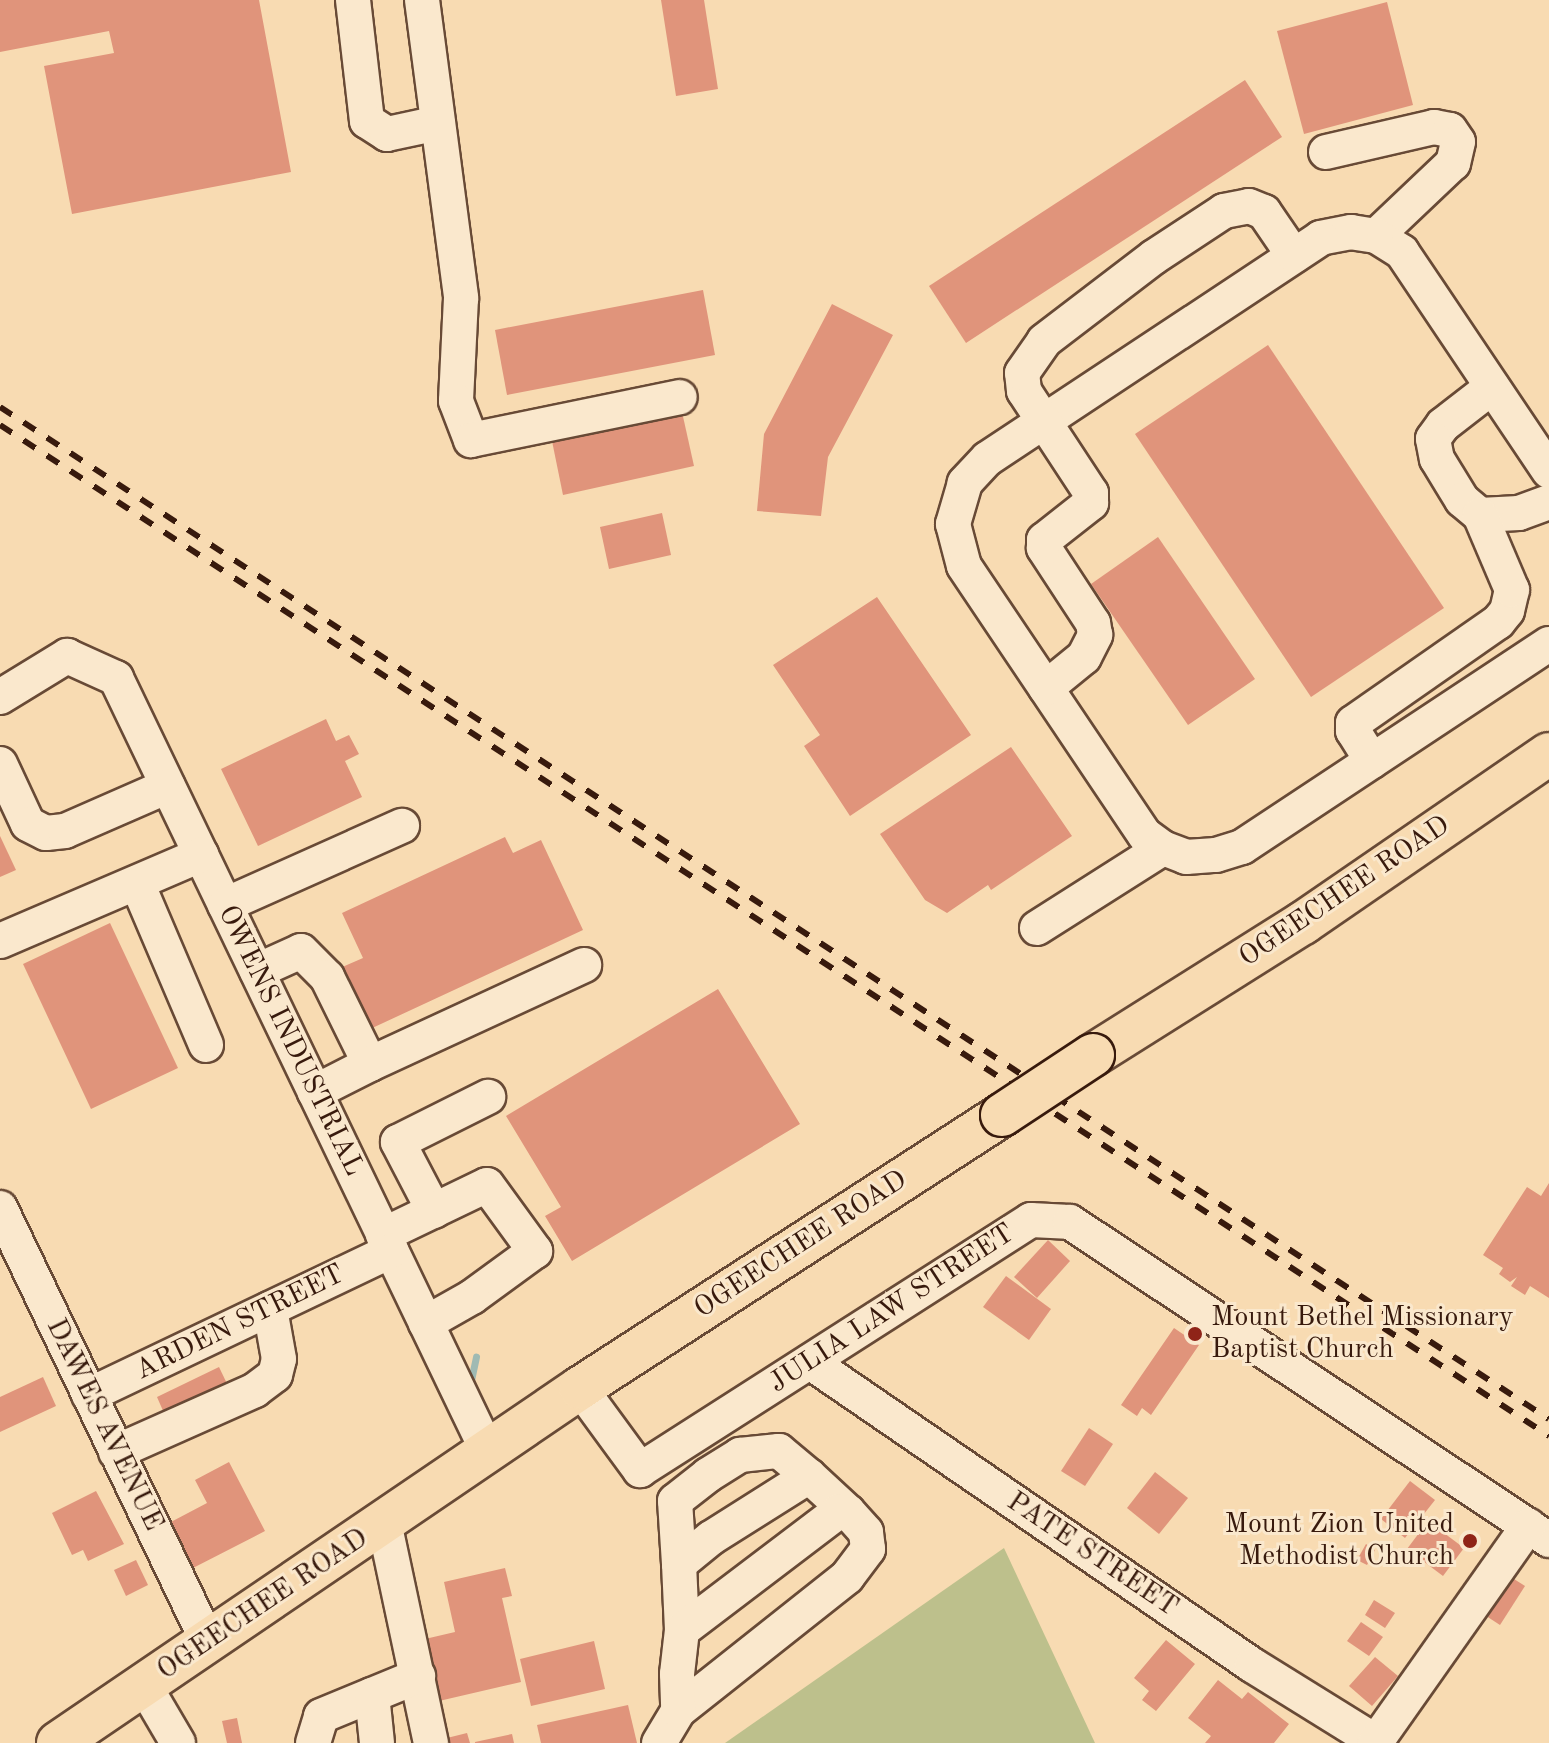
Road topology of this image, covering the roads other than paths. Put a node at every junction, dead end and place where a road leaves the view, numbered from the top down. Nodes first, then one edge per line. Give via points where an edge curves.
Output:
1 (353, 0) edge
2 (422, 0) edge
3 (438, 123) junction
4 (1326, 152) dead end
5 (1376, 236) junction
6 (1294, 256) junction
7 (1492, 387) junction
8 (680, 397) dead end
9 (1045, 420) junction
10 (1549, 471) edge
11 (1549, 502) edge
12 (1480, 515) junction
13 (1549, 644) edge
14 (1046, 688) junction
15 (0, 697) edge
16 (1549, 754) edge
17 (1372, 761) junction
18 (0, 764) edge
19 (168, 786) junction
20 (402, 826) dead end
21 (1163, 848) junction
22 (201, 855) junction
23 (137, 883) junction
24 (225, 905) junction
25 (1037, 928) dead end
26 (0, 941) edge
27 (584, 965) dead end
28 (257, 971) junction
29 (206, 1045) dead end
30 (370, 1064) junction
31 (315, 1092) junction
32 (488, 1097) dead end
33 (0, 1208) edge
34 (434, 1211) junction
35 (387, 1243) junction
36 (270, 1309) junction
37 (426, 1323) junction
38 (810, 1362) junction
39 (580, 1388) junction
40 (89, 1395) junction
41 (116, 1452) junction
42 (488, 1452) junction
43 (809, 1476) junction
44 (848, 1512) junction
45 (384, 1522) junction
46 (1538, 1533) edge
47 (679, 1564) junction
48 (682, 1630) junction
49 (208, 1642) junction
50 (418, 1676) junction
51 (144, 1685) junction
52 (372, 1695) junction
53 (678, 1711) junction
54 (79, 1737) edge
55 (178, 1743) edge
56 (313, 1743) edge
57 (377, 1743) edge
58 (431, 1743) edge
59 (659, 1743) edge
60 (1376, 1743) edge

1 - 3 street via 367,121 387,134
2 - 3 street
3 - 8 street via 461,298 456,401 471,440
4 - 5 street via 1434,127 1450,130 1458,142 1453,163
5 - 6 street via 1351,232 1321,238
5 - 7 street via 1402,252
6 - 9 street
6 - 9 street via 1264,212 1249,206 1224,211 1154,257 1044,341 1022,373 1024,391
7 - 10 street
7 - 12 street via 1433,439 1437,459 1462,500
9 - 14 street via 987,459 965,483 953,524 964,566
9 - 14 street via 1077,467 1091,503 1044,540 1044,548 1093,623 1095,635 1084,657
11 - 12 street via 1519,513
12 - 17 street via 1512,590 1507,611 1353,723
13 - 17 street
14 - 21 street via 1145,835
15 - 19 street, OWENS INDUSTRIAL via 67,656 116,678
16 - 39 main road, OGEECHEE ROAD, bridge via 1303,923
17 - 21 street via 1242,847 1186,857
18 - 19 street via 28,824 46,833 65,831
19 - 22 street, OWENS INDUSTRIAL
20 - 24 street
21 - 25 street
22 - 23 street
22 - 24 street, OWENS INDUSTRIAL
23 - 26 street
23 - 29 street
24 - 28 street, OWENS INDUSTRIAL
27 - 30 street
28 - 30 street via 301,951 327,977
28 - 31 street, OWENS INDUSTRIAL
30 - 31 street
31 - 35 street, OWENS INDUSTRIAL
32 - 34 street via 398,1142
33 - 40 street, DAWES AVENUE
34 - 35 street, ARDEN STREET
34 - 37 street, ARDEN STREET via 487,1185 535,1251
35 - 36 street, ARDEN STREET
35 - 37 street, OWENS INDUSTRIAL
36 - 40 street, ARDEN STREET
36 - 41 street via 279,1359 275,1375 255,1390
37 - 42 street, OWENS INDUSTRIAL
38 - 39 street, JULIA LAW STREET via 640,1470
38 - 46 street, JULIA LAW STREET via 1031,1220 1070,1222
38 - 60 street, PATE STREET via 1252,1665
39 - 42 main road, OGEECHEE ROAD
40 - 41 street, DAWES AVENUE
41 - 49 street, DAWES AVENUE
42 - 45 main road, OGEECHEE ROAD
43 - 44 street
43 - 47 street
43 - 47 street via 779,1451 740,1455 708,1475 675,1501
44 - 48 street via 839,1511
44 - 53 street via 866,1532 868,1549 847,1577
45 - 49 main road, OGEECHEE ROAD
45 - 50 street
46 - 60 street
47 - 48 street
48 - 53 street
49 - 51 main road, OGEECHEE ROAD
50 - 52 street
50 - 58 street
51 - 54 main road, OGEECHEE ROAD
51 - 55 street
52 - 56 street via 321,1716
52 - 57 street
53 - 59 street

